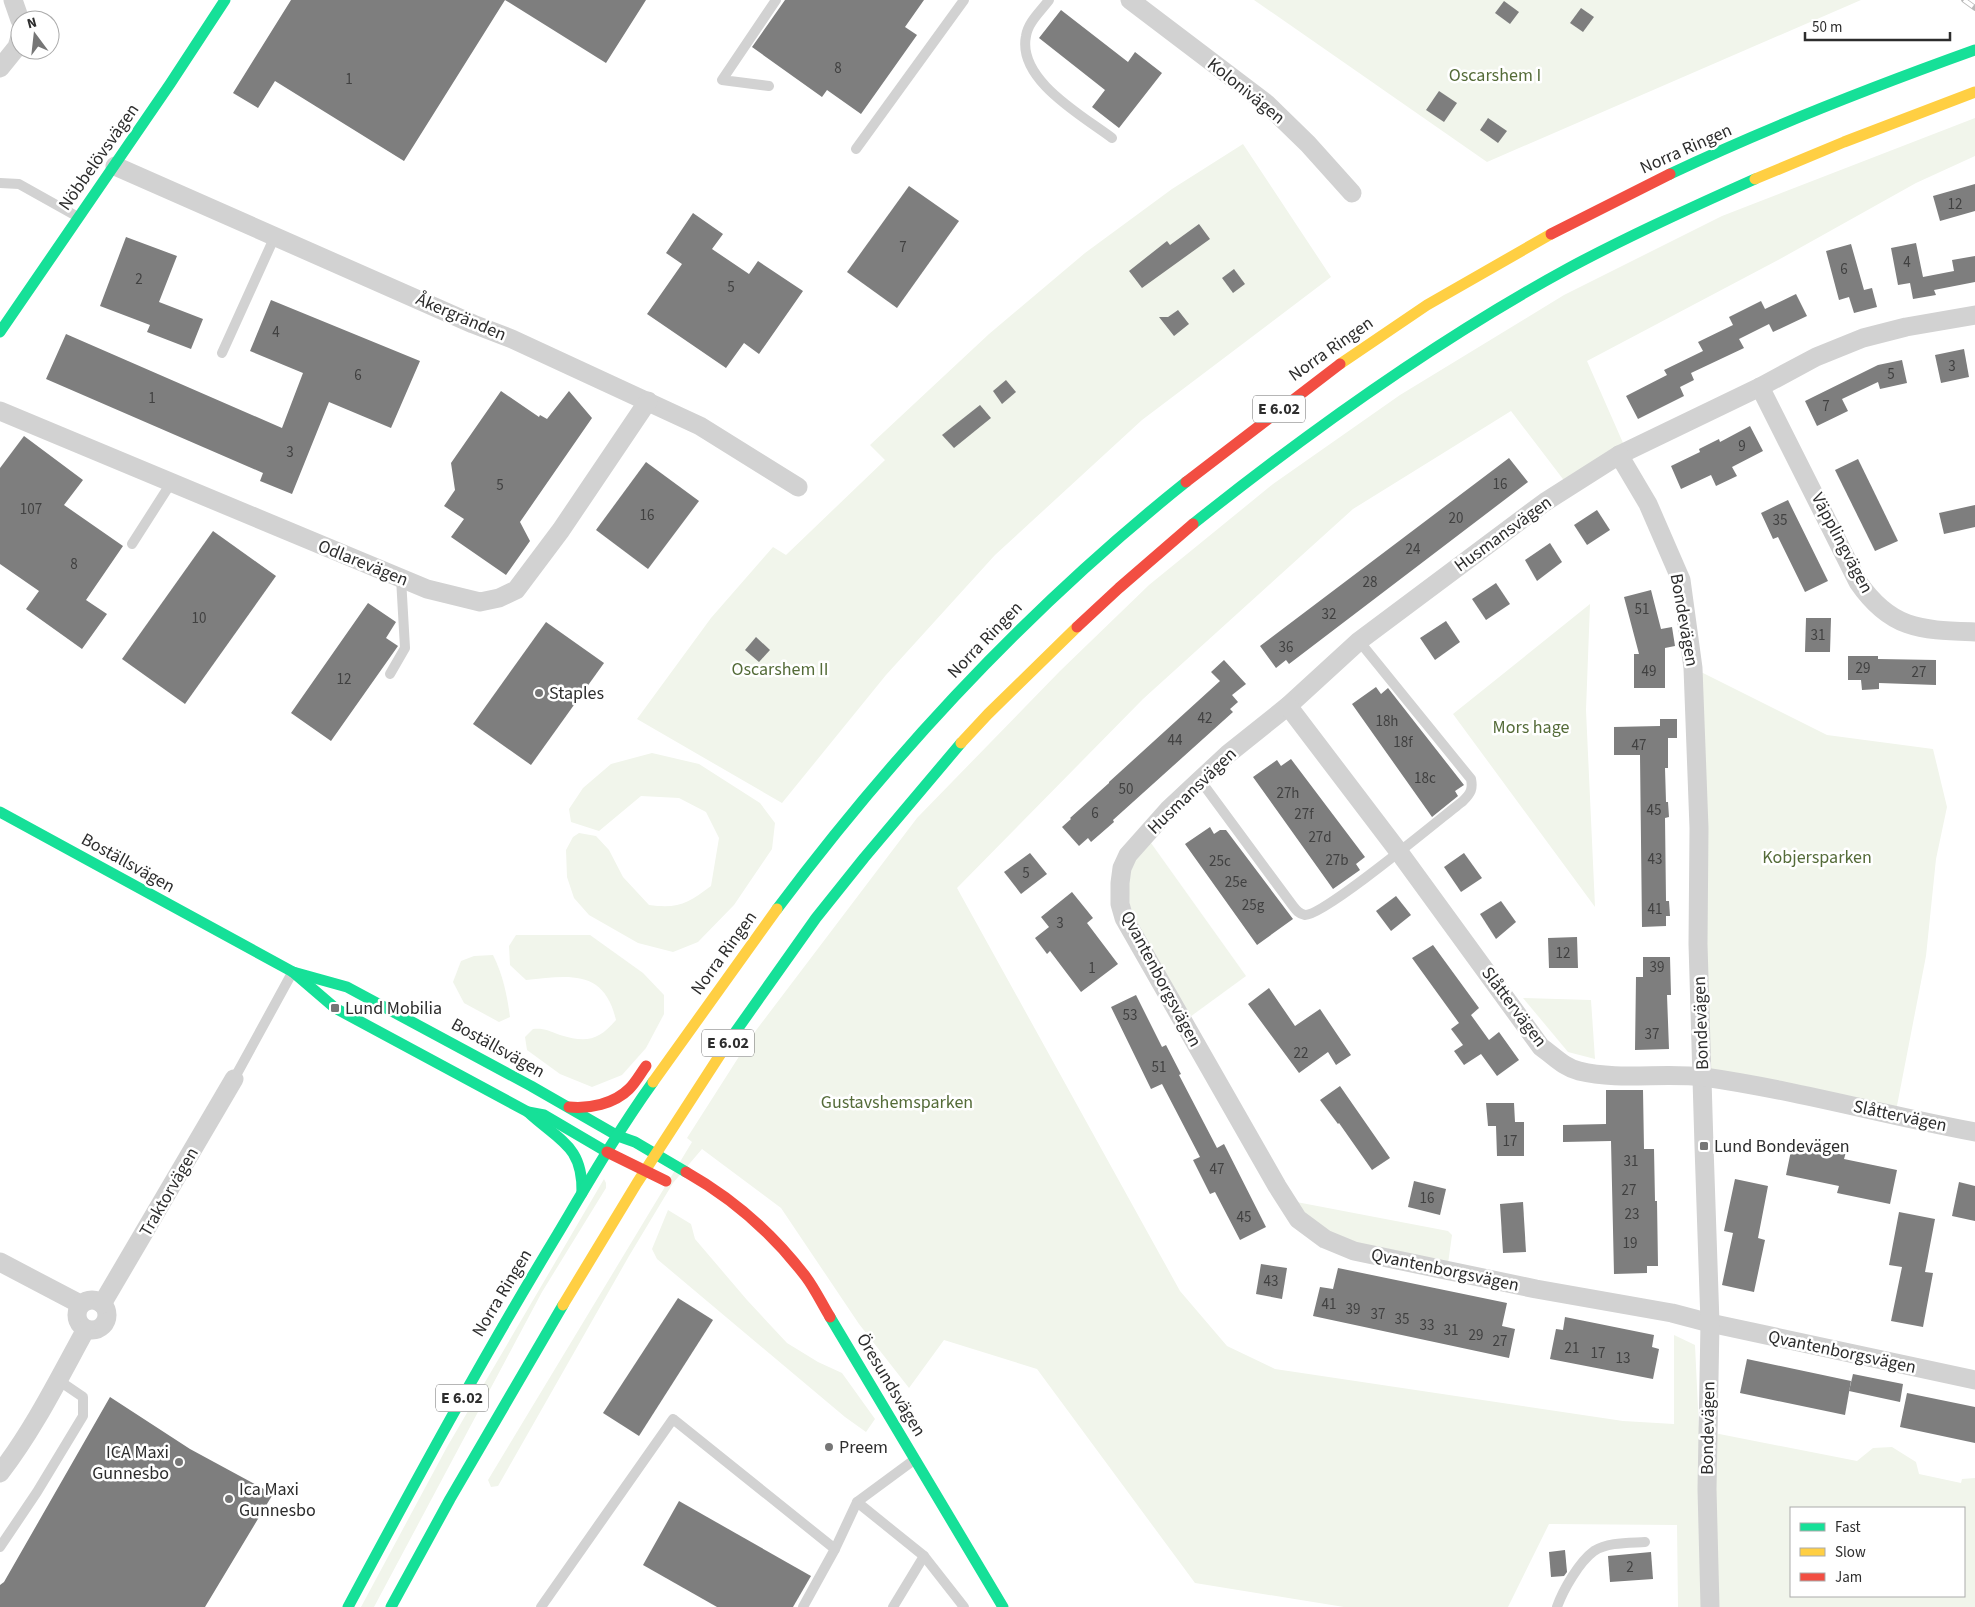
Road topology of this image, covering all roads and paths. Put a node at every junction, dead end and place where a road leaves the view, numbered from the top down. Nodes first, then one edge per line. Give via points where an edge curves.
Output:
1 (225, 0) edge
2 (776, 0) edge
3 (964, 0) edge
4 (1049, 0) edge
5 (1130, 0) edge
6 (1975, 50) edge
7 (10, 55) edge
8 (0, 68) edge
9 (769, 86) dead end
10 (1975, 92) edge
11 (1112, 138) dead end
12 (856, 149) dead end
13 (115, 166) junction
14 (0, 183) edge
15 (1352, 193) dead end
16 (78, 217) junction
17 (275, 236) junction
18 (1975, 315) edge
19 (0, 332) edge
20 (222, 352) dead end
21 (1760, 387) junction
22 (648, 401) junction
23 (0, 411) edge
24 (1619, 455) junction
25 (171, 483) junction
26 (798, 487) dead end
27 (132, 544) dead end
28 (401, 578) junction
29 (1975, 632) edge
30 (1359, 641) junction
31 (390, 674) dead end
32 (1288, 706) junction
33 (1200, 780) junction
34 (0, 812) edge
35 (1399, 852) junction
36 (1120, 883) joint
37 (293, 972) junction
38 (712, 999) junction
39 (691, 1010) dead end
40 (651, 1059) dead end
41 (1703, 1077) junction
42 (234, 1079) joint
43 (569, 1107) junction
44 (528, 1112) junction
45 (669, 1131) junction
46 (1975, 1132) edge
47 (635, 1142) junction
48 (616, 1148) junction
49 (654, 1154) junction
50 (644, 1171) junction
51 (582, 1193) junction
52 (726, 1201) junction
53 (624, 1202) junction
54 (0, 1262) edge
55 (80, 1304) junction
56 (102, 1304) junction
57 (1710, 1323) junction
58 (86, 1329) junction
59 (58, 1380) junction
60 (1975, 1380) edge
61 (914, 1459) junction
62 (0, 1473) edge
63 (858, 1502) junction
64 (1645, 1542) dead end
65 (0, 1547) edge
66 (835, 1550) junction
67 (924, 1556) junction
68 (348, 1607) edge
69 (391, 1607) edge
70 (541, 1607) edge
71 (803, 1607) edge
72 (893, 1607) edge
73 (964, 1607) edge
74 (1003, 1607) edge
75 (1557, 1607) edge
76 (1710, 1607) edge

1 - 13 main road, Nöbbelövsvägen
2 - 9 lane via 722,80
3 - 12 lane
4 - 11 lane via 1025,36 1030,65 1050,91
5 - 15 street, Kolonivägen via 1267,104
6 - 38 main road, Norra Ringen / E 6.02 via 1809,114 1690,165 1545,236 1423,307 1318,378 1142,518 1004,644 843,823
7 - 8 street
10 - 45 main road, E 6.02 via 1839,142 1707,199 1564,270 1441,342 1337,412 1240,485 1067,635 984,718 874,846 788,954
13 - 16 main road, Nöbbelövsvägen
13 - 17 street, Åkergränden
14 - 16 lane via 19,184
16 - 19 main road, Nöbbelövsvägen
17 - 20 lane
17 - 22 street, Åkergränden
18 - 21 street, Husmansvägen via 1863,338 1816,357
21 - 24 street, Husmansvägen
21 - 29 street, Väpplingvägen via 1866,593 1883,612 1907,625
22 - 26 street, Åkergränden via 700,426
22 - 28 street, Odlarevägen via 561,530 516,590 480,602 453,597
23 - 25 street, Odlarevägen
24 - 30 street, Husmansvägen via 1545,502
24 - 41 street, Bondevägen via 1648,504 1681,580 1693,668
25 - 27 lane
25 - 28 street, Odlarevägen
28 - 31 lane via 405,648
30 - 32 street, Husmansvägen
30 - 35 lane via 1472,779 1471,792 1464,801
32 - 33 street, Husmansvägen
32 - 35 street, Slåttervägen
33 - 35 lane via 1293,906 1304,915 1326,905
33 - 36 street, Husmansvägen via 1128,855
34 - 37 main road, Boställsvägen
35 - 41 street, Slåttervägen via 1541,1047 1564,1066 1599,1075
36 - 57 street, Qvantenborgsvägen via 1120,904 1130,929 1277,1186 1298,1219 1315,1234 1354,1251 1407,1264
37 - 42 lane
37 - 43 main road, Boställsvägen via 347,987
37 - 44 main road, Boställsvägen via 335,1008
38 - 39 main road
38 - 48 main road, Norra Ringen / E 6.02
40 - 43 main road via 632,1085 617,1098 586,1108
41 - 46 street, Slåttervägen
41 - 57 street, Bondevägen
42 - 56 street, Traktorvägen
43 - 48 main road, Boställsvägen
44 - 48 main road, Boställsvägen via 544,1115
44 - 51 main road via 573,1150 581,1171
45 - 47 main road
45 - 49 main road, E 6.02
47 - 48 main road, Öresundsvägen
47 - 49 main road, Öresundsvägen
48 - 50 main road, Öresundsvägen
48 - 51 main road, Norra Ringen / E 6.02
48 - 53 main road
49 - 50 main road, E 6.02
49 - 52 main road, Öresundsvägen via 707,1184
50 - 52 main road, Öresundsvägen
50 - 53 main road, E 6.02
51 - 68 main road, Norra Ringen / E 6.02 via 492,1344
52 - 61 main road, Öresundsvägen via 764,1229 807,1278
53 - 69 main road, E 6.02
54 - 55 street
55 - 56 street via 94,1299
55 - 58 street via 77,1321
56 - 58 street, Traktorvägen via 107,1315 104,1324 96,1330
57 - 60 street, Qvantenborgsvägen
57 - 76 street, Bondevägen via 1707,1489
58 - 59 street
59 - 62 street
59 - 65 lane via 83,1397 83,1416 38,1492
61 - 63 lane
61 - 74 main road, Öresundsvägen
63 - 66 lane
63 - 67 lane
64 - 75 lane via 1607,1546 1594,1552 1570,1581
66 - 70 lane via 673,1419
66 - 71 lane
67 - 72 lane
67 - 73 lane

